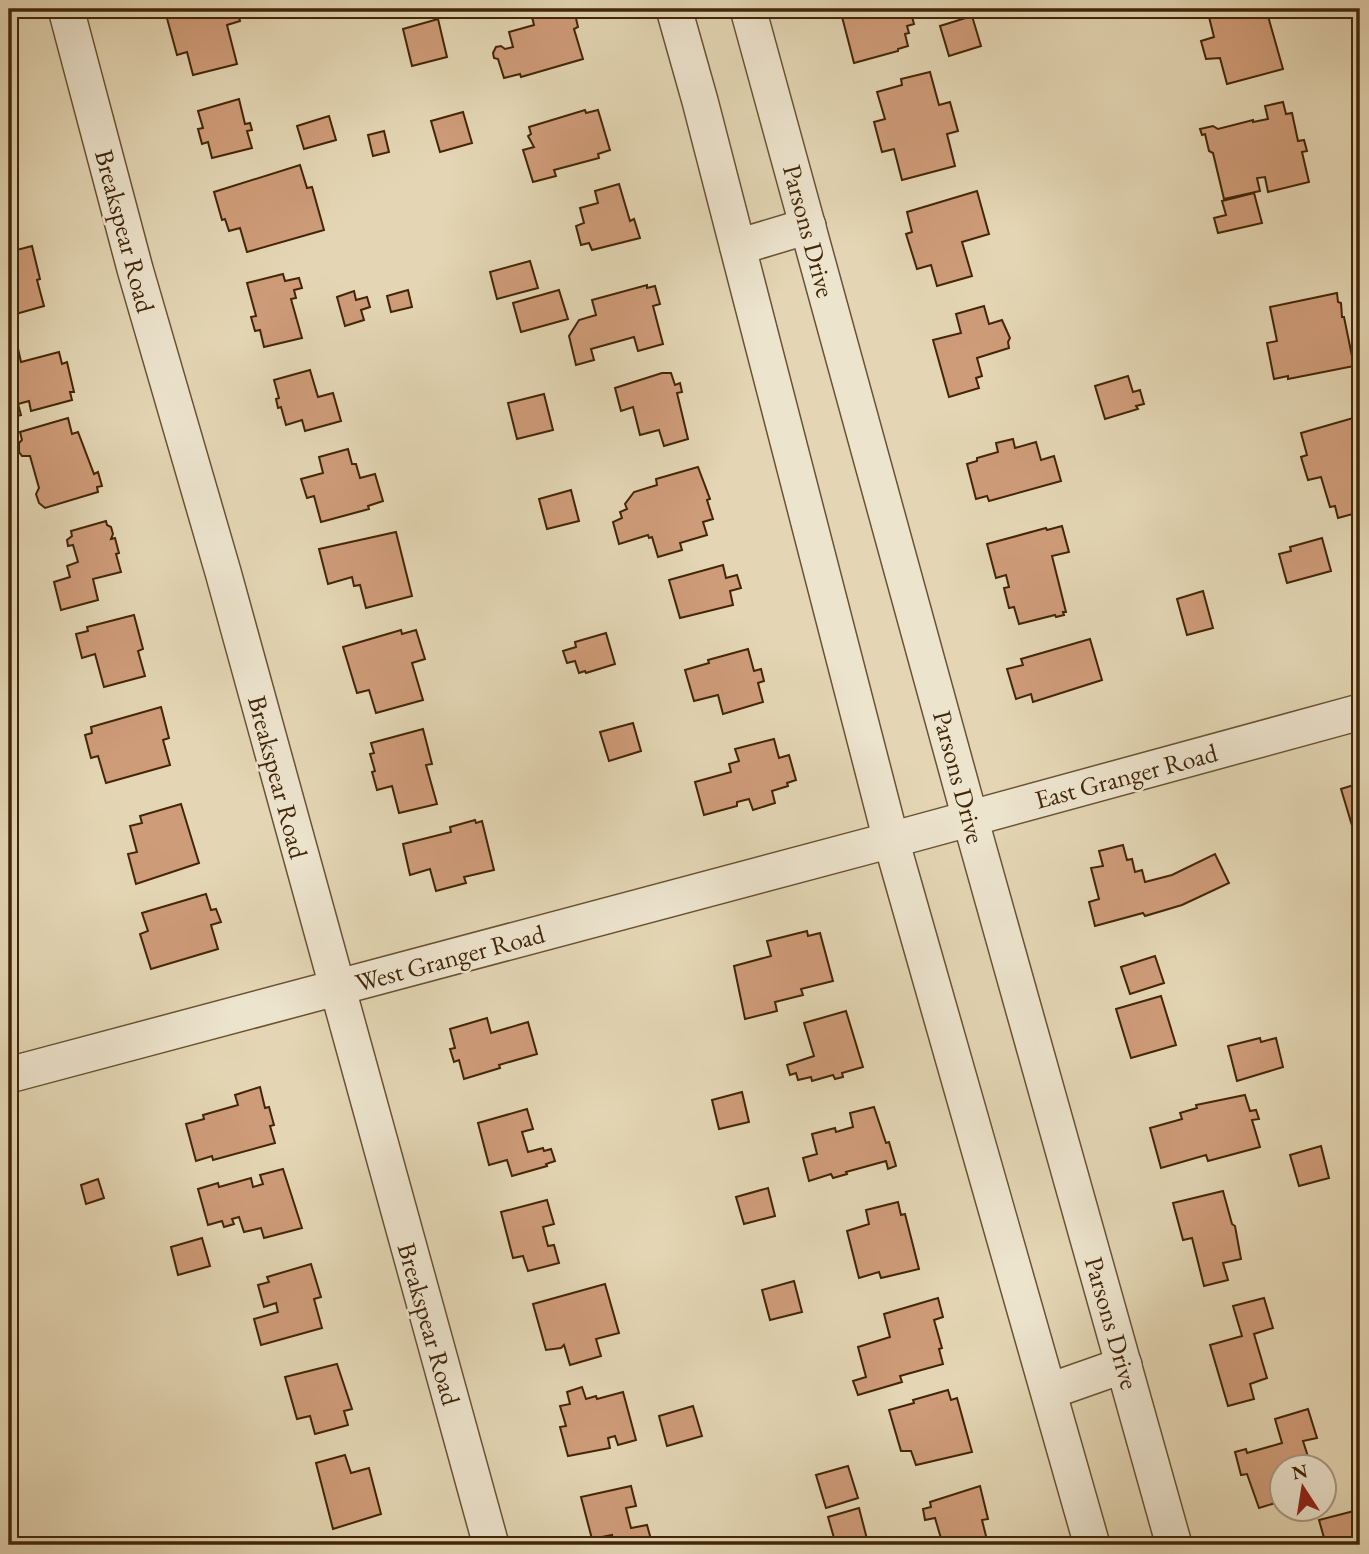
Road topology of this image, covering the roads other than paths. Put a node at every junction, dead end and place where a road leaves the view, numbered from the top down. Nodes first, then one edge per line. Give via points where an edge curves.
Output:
1 (66, 9) edge
2 (674, 9) edge
3 (748, 9) edge
4 (808, 226) junction
5 (738, 247) junction
6 (1360, 712) edge
7 (970, 818) junction
8 (891, 840) junction
9 (336, 989) junction
10 (9, 1075) edge
11 (1124, 1365) junction
12 (1050, 1391) junction
13 (491, 1545) edge
14 (1092, 1545) edge
15 (1174, 1545) edge

1 - 9 street, Breakspear Road
2 - 5 street
3 - 4 street, Parsons Drive
4 - 5 street
4 - 7 street, Parsons Drive
5 - 8 street
6 - 7 street, East Granger Road
7 - 8 street, East Granger Road
7 - 11 street, Parsons Drive
8 - 9 street, West Granger Road
8 - 12 street
9 - 10 street, West Granger Road
9 - 13 street, Breakspear Road
11 - 12 street
11 - 15 street, Parsons Drive
12 - 14 street

